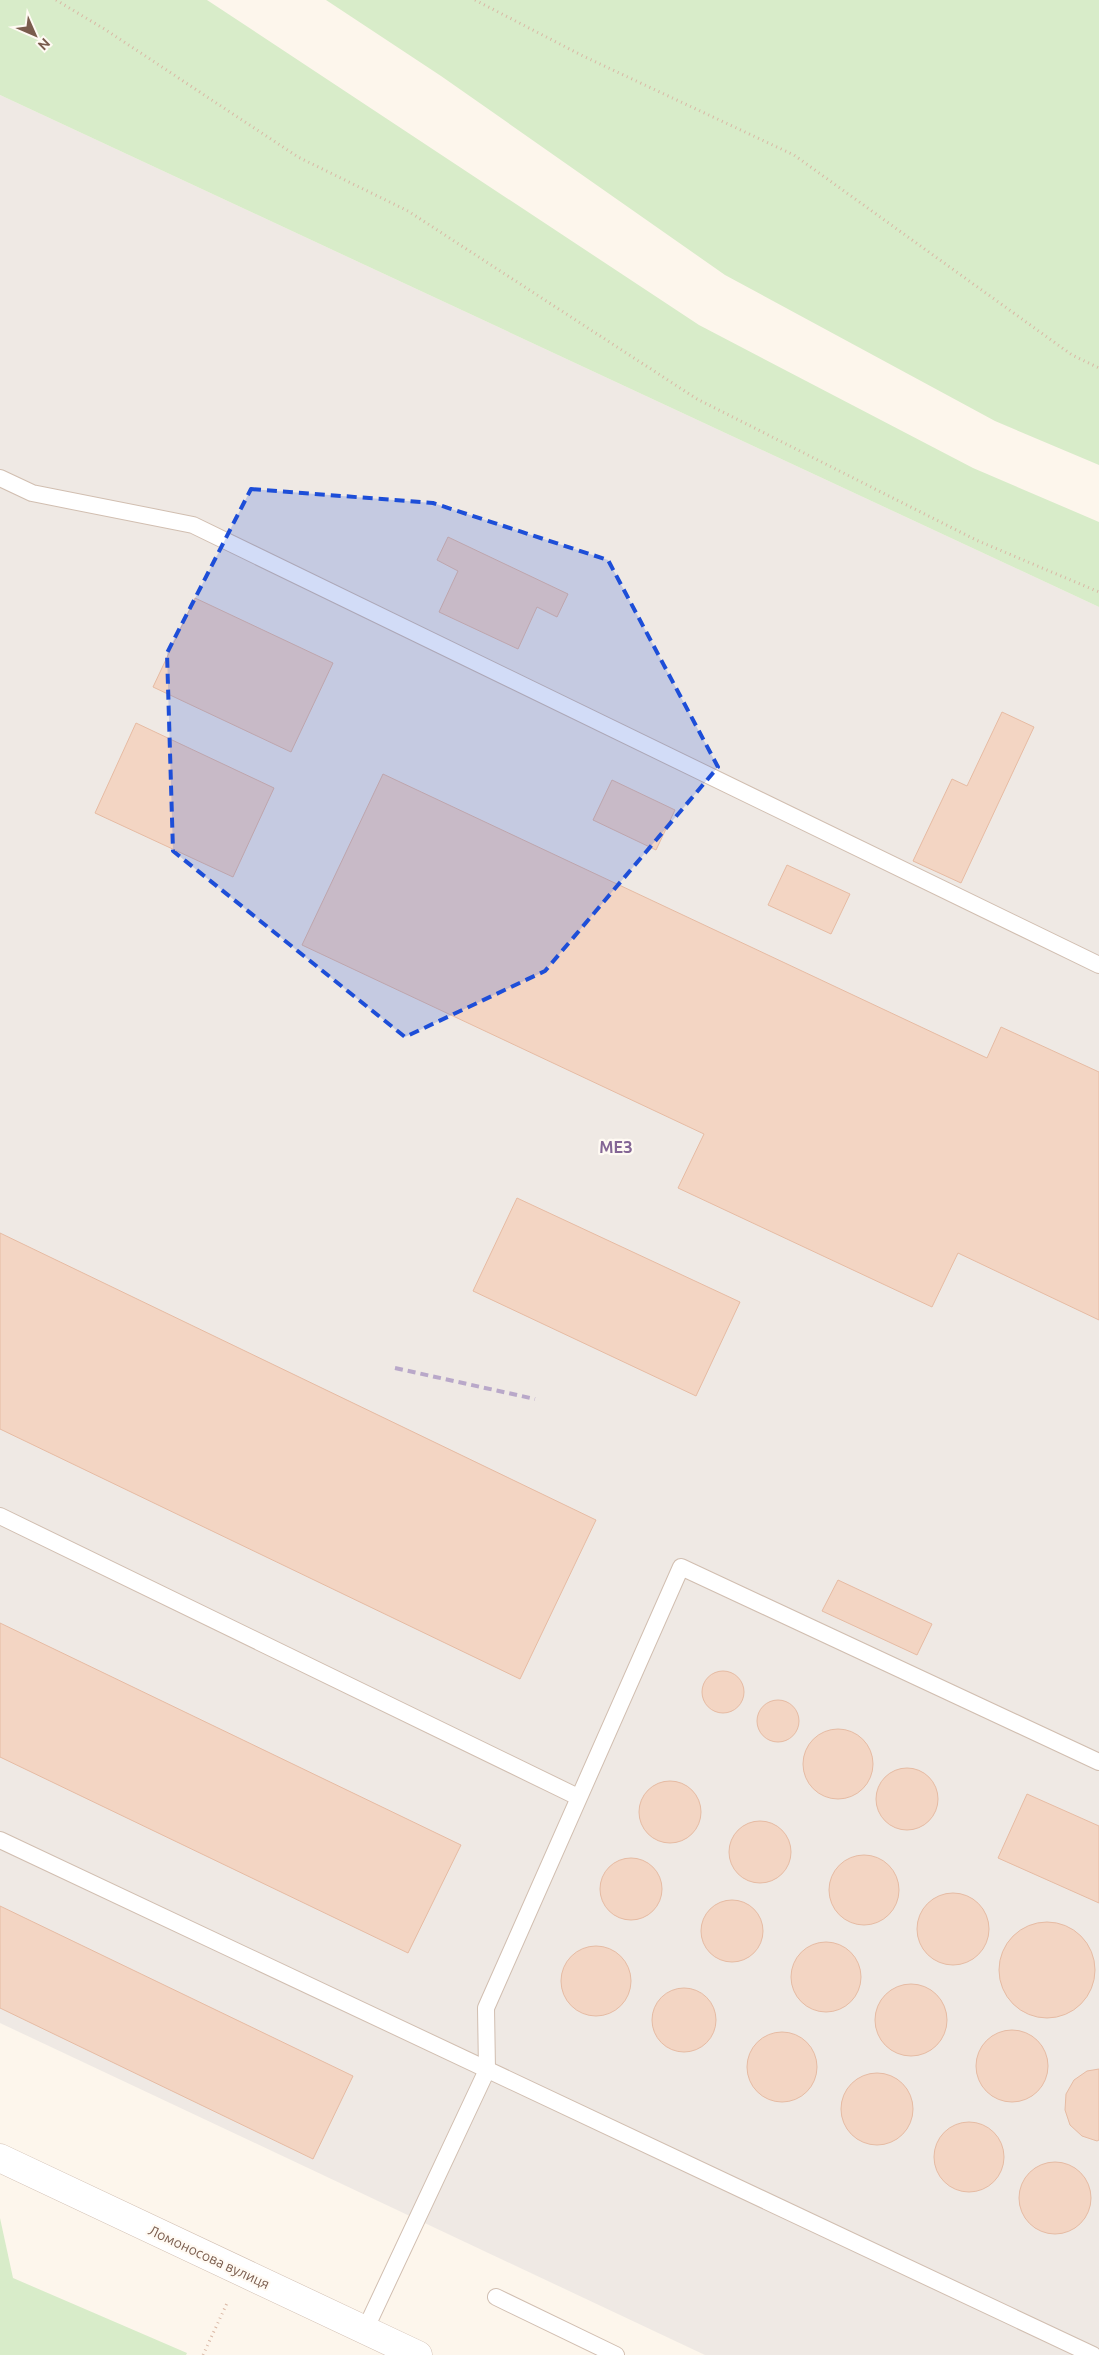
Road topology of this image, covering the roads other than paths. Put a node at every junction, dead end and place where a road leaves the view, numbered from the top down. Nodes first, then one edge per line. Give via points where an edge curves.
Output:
1 (0, 478) edge
2 (1099, 965) edge
3 (0, 1516) edge
4 (1099, 1762) edge
5 (578, 1797) junction
6 (0, 1840) edge
7 (487, 2070) junction
8 (0, 2158) edge
9 (496, 2297) dead end
10 (365, 2330) junction
11 (418, 2355) edge
12 (616, 2355) edge
13 (1093, 2355) edge

1 - 2 lane via 32,493 192,525
3 - 5 lane
4 - 5 lane via 681,1567
5 - 7 lane via 486,2008
6 - 7 lane
7 - 10 lane
7 - 13 lane
8 - 10 street, Ломоносова вулиця
9 - 12 lane
10 - 11 street, Ломоносова вулиця

